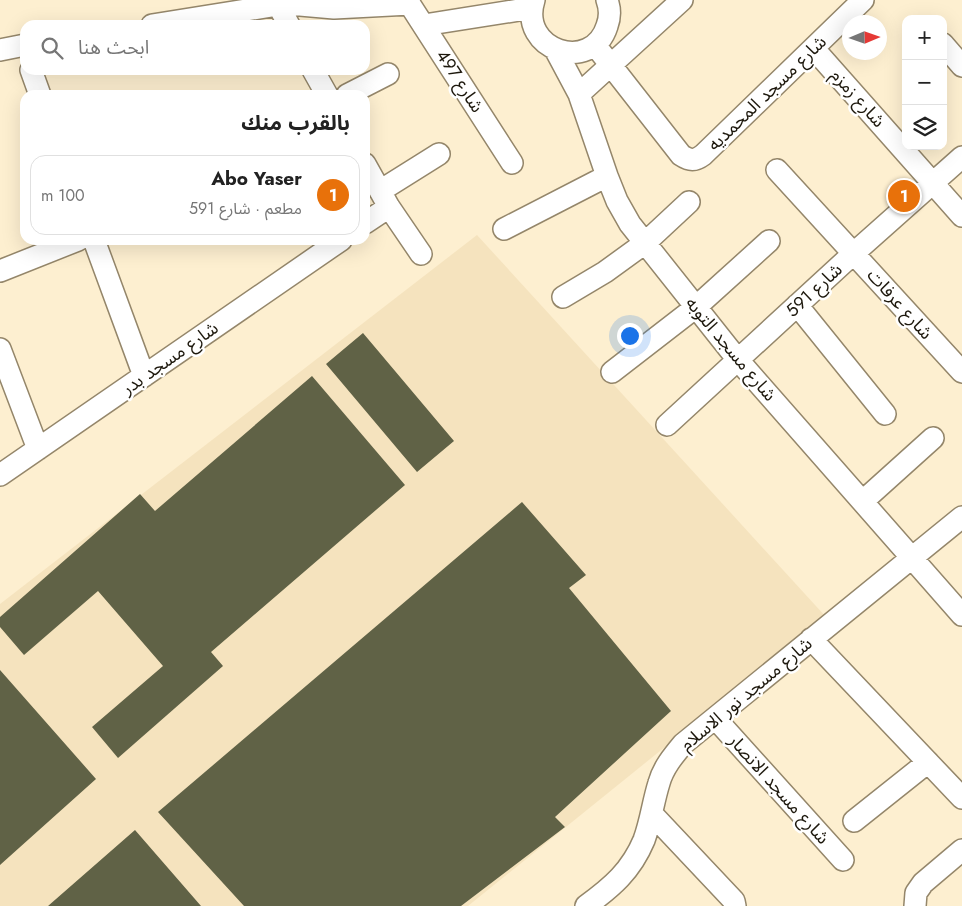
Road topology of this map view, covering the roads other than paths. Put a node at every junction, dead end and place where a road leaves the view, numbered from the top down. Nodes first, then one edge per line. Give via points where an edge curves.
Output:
1 (607, 0) edge
2 (682, 0) edge
3 (863, 0) edge
4 (409, 2) edge
5 (533, 4) edge
6 (278, 5) junction
7 (184, 20) edge
8 (286, 20) edge
9 (424, 25) junction
10 (595, 45) junction
11 (20, 48) edge
12 (555, 49) junction
13 (814, 49) junction
14 (947, 49) edge
15 (0, 50) edge
16 (611, 66) junction
17 (962, 66) edge
18 (388, 74) dead end
19 (33, 75) edge
20 (316, 75) edge
21 (38, 90) edge
22 (324, 90) edge
23 (357, 90) edge
24 (578, 94) junction
25 (440, 154) dead end
26 (962, 157) edge
27 (512, 163) dead end
28 (777, 170) dead end
29 (370, 173) edge
30 (607, 176) junction
31 (933, 182) junction
32 (384, 199) junction
33 (689, 202) dead end
34 (962, 216) edge
35 (370, 217) edge
36 (504, 229) dead end
37 (769, 241) dead end
38 (645, 243) junction
39 (65, 245) edge
40 (96, 245) edge
41 (334, 245) edge
42 (854, 253) junction
43 (421, 254) dead end
44 (0, 271) edge
45 (563, 297) dead end
46 (797, 305) junction
47 (696, 307) junction
48 (0, 349) edge
49 (738, 360) junction
50 (612, 372) dead end
51 (962, 372) edge
52 (144, 376) junction
53 (885, 414) dead end
54 (667, 425) dead end
55 (933, 438) dead end
56 (38, 449) junction
57 (0, 475) edge
58 (863, 501) junction
59 (962, 517) edge
60 (913, 558) junction
61 (962, 615) edge
62 (811, 640) junction
63 (716, 718) junction
64 (928, 762) junction
65 (962, 798) edge
66 (652, 814) junction
67 (854, 821) dead end
68 (962, 850) edge
69 (842, 860) dead end
70 (612, 896) edge
71 (915, 899) edge
72 (586, 906) edge
73 (735, 906) edge

1 - 10 street via 609,22
2 - 16 street
3 - 13 street, شارع مسجد المحمديه
4 - 6 street via 334,8
4 - 9 street, شارع 497
5 - 9 street
5 - 12 street via 534,28
6 - 7 street
6 - 8 street
9 - 27 street, شارع 497
10 - 12 street via 568,53
10 - 16 street, شارع مسجد المحمديه
11 - 15 street
12 - 24 street, شارع مسجد التوبه
13 - 16 street, شارع مسجد المحمديه via 696,160 688,160 681,155
13 - 31 street, شارع زمزم
14 - 17 street
16 - 24 street
18 - 23 street
19 - 21 street
20 - 22 street
24 - 30 street, شارع مسجد التوبه
25 - 32 street
26 - 31 street, شارع 591
28 - 42 street, شارع عرفات
29 - 32 street
30 - 36 street
30 - 38 street, شارع مسجد التوبه via 617,201
31 - 34 street, شارع زمزم
31 - 42 street, شارع 591
32 - 35 street
32 - 43 street
33 - 38 street
37 - 47 street
38 - 45 street
38 - 47 street, شارع مسجد التوبه
39 - 44 street
40 - 52 street
41 - 52 street, شارع مسجد بدر
42 - 46 street, شارع 591
42 - 51 street, شارع عرفات
46 - 49 street, شارع 591
46 - 53 street
47 - 49 street, شارع مسجد التوبه
47 - 50 street
48 - 56 street
49 - 54 street, شارع 591
49 - 58 street, شارع مسجد التوبه
52 - 56 street, شارع مسجد بدر
55 - 58 street
56 - 57 street, شارع مسجد بدر
58 - 60 street, شارع مسجد التوبه
59 - 60 street, شارع مسجد نور الاسلام
60 - 61 street, شارع مسجد التوبه
60 - 62 street, شارع مسجد نور الاسلام
62 - 63 street, شارع مسجد نور الاسلام
62 - 64 street
63 - 66 street, شارع مسجد نور الاسلام via 683,744 668,762 658,783
63 - 69 street, شارع مسجد الانصار
64 - 65 street
64 - 67 street
66 - 70 street, شارع مسجد نور الاسلام via 643,840
66 - 73 street via 734,901
68 - 71 street via 923,883
70 - 72 street, شارع مسجد نور الاسلام

